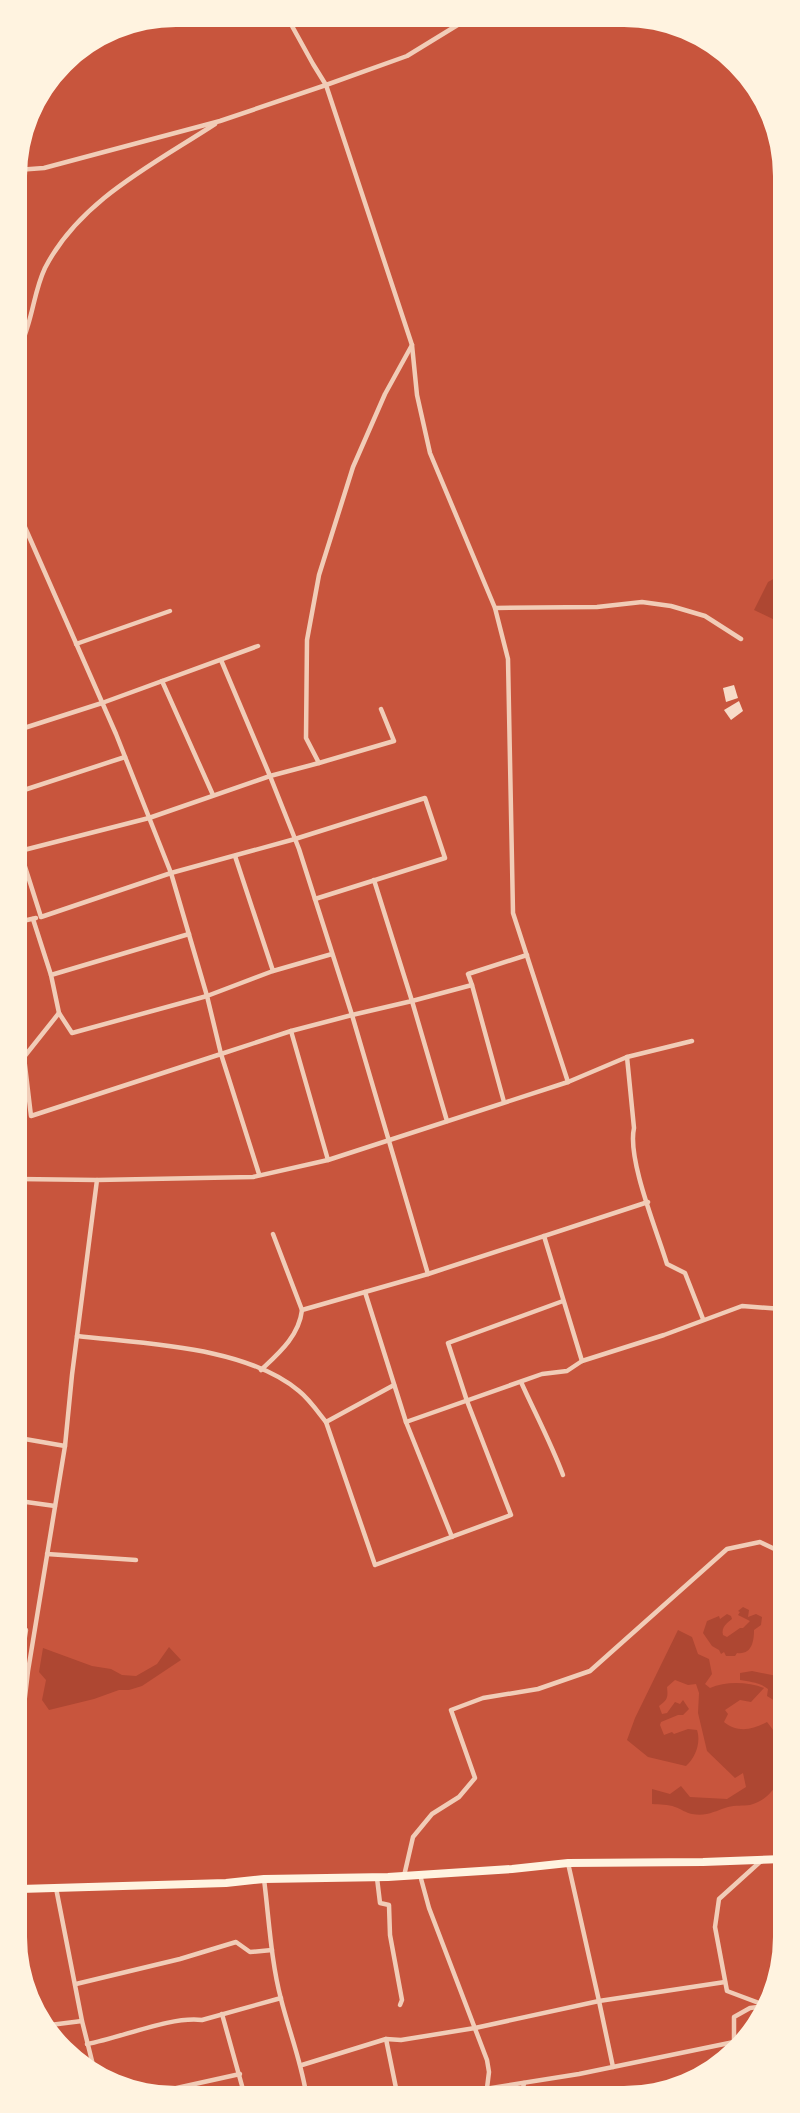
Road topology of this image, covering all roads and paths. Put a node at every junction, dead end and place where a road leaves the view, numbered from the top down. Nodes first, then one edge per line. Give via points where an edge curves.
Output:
1 (293, 27) edge
2 (454, 27) edge
3 (326, 85) junction
4 (220, 121) junction
5 (27, 169) edge
6 (27, 327) edge
7 (412, 345) junction
8 (27, 532) edge
9 (495, 608) junction
10 (170, 611) dead end
11 (741, 639) dead end
12 (76, 644) junction
13 (258, 646) dead end
14 (221, 660) junction
15 (162, 681) junction
16 (102, 703) junction
17 (381, 709) dead end
18 (27, 727) edge
19 (125, 757) junction
20 (319, 763) junction
21 (270, 776) junction
22 (27, 789) edge
23 (213, 795) junction
24 (149, 818) junction
25 (295, 839) junction
26 (27, 849) edge
27 (235, 855) junction
28 (27, 873) edge
29 (171, 873) junction
30 (374, 880) junction
31 (315, 899) junction
32 (41, 916) junction
33 (33, 919) junction
34 (27, 920) edge
35 (189, 934) junction
36 (332, 954) junction
37 (527, 955) junction
38 (273, 972) junction
39 (51, 975) junction
40 (472, 985) junction
41 (207, 996) junction
42 (412, 1001) junction
43 (59, 1012) junction
44 (352, 1015) junction
45 (291, 1031) junction
46 (692, 1041) dead end
47 (27, 1054) edge
48 (221, 1054) junction
49 (627, 1057) junction
50 (568, 1082) junction
51 (27, 1083) edge
52 (504, 1102) junction
53 (447, 1121) junction
54 (388, 1140) junction
55 (328, 1160) junction
56 (260, 1174) junction
57 (27, 1179) edge
58 (97, 1180) junction
59 (648, 1202) junction
60 (273, 1234) dead end
61 (544, 1236) junction
62 (428, 1274) junction
63 (365, 1292) junction
64 (563, 1301) junction
65 (773, 1308) edge
66 (302, 1310) junction
67 (703, 1319) junction
68 (77, 1336) junction
69 (582, 1361) junction
70 (261, 1370) junction
71 (521, 1382) junction
72 (394, 1385) junction
73 (467, 1401) junction
74 (326, 1422) junction
75 (406, 1422) junction
76 (27, 1439) edge
77 (65, 1446) junction
78 (563, 1475) dead end
79 (27, 1502) edge
80 (55, 1506) junction
81 (452, 1537) junction
82 (773, 1548) edge
83 (47, 1554) junction
84 (136, 1560) dead end
85 (27, 1663) edge
86 (773, 1859) edge
87 (762, 1860) junction
88 (568, 1863) junction
89 (420, 1875) junction
90 (404, 1876) junction
91 (377, 1878) junction
92 (264, 1879) junction
93 (57, 1888) junction
94 (27, 1889) edge
95 (272, 1950) junction
96 (725, 1982) junction
97 (76, 1984) junction
98 (281, 1998) junction
99 (599, 2001) junction
100 (757, 2003) edge
101 (400, 2005) dead end
102 (755, 2007) edge
103 (222, 2014) junction
104 (82, 2021) junction
105 (56, 2024) edge
106 (475, 2028) junction
107 (734, 2037) edge
108 (386, 2039) junction
109 (728, 2043) edge
110 (87, 2044) junction
111 (91, 2060) edge
112 (302, 2065) junction
113 (613, 2067) junction
114 (240, 2074) junction
115 (525, 2083) junction
116 (188, 2086) edge
117 (243, 2086) edge
118 (305, 2086) edge
119 (396, 2086) edge
120 (487, 2086) edge
121 (502, 2086) edge
122 (524, 2086) edge

1 - 3 street
2 - 3 street via 407,56
3 - 4 street
3 - 7 street
4 - 5 street
4 - 6 street via 111,191 70,233 46,266 35,291
7 - 9 street via 417,396 430,453
7 - 20 street via 353,467 319,575 307,640 306,727 306,738
8 - 12 street
9 - 11 street via 597,607 642,602 705,616
9 - 37 street via 508,659 513,913
10 - 12 street
12 - 16 street
13 - 14 street
14 - 15 street
14 - 21 street
15 - 16 street
15 - 23 street
16 - 18 street
16 - 19 street
17 - 20 street via 393,741
19 - 22 street
19 - 24 street
20 - 21 street
21 - 23 street
21 - 25 street
23 - 24 street
24 - 26 street
24 - 29 street
25 - 27 street
25 - 30 street via 425,798 445,858
25 - 31 street
27 - 29 street
27 - 38 street
28 - 32 street
29 - 32 street
29 - 35 street
30 - 31 street
30 - 42 street
31 - 36 street
32 - 33 street
33 - 34 street
33 - 39 street
35 - 39 street
35 - 41 street
36 - 38 street
36 - 44 street
37 - 40 street via 468,974
37 - 50 street
38 - 41 street
39 - 43 street
40 - 42 street
40 - 52 street
41 - 43 street via 72,1033
41 - 48 street
42 - 44 street
42 - 53 street
43 - 47 street
44 - 45 street
44 - 54 street
45 - 48 street
45 - 55 street
46 - 49 street
48 - 51 street via 31,1116
48 - 56 street
49 - 50 street
49 - 59 street via 634,1128 631,1138
50 - 52 street
52 - 53 street
53 - 54 street
54 - 55 street
54 - 62 street
55 - 56 street
56 - 58 street
57 - 58 street
58 - 68 street
59 - 61 street
59 - 67 street via 667,1264 685,1273
60 - 66 street
61 - 62 street
61 - 64 street
62 - 63 street
63 - 66 street
63 - 72 street
64 - 69 street
64 - 73 street via 448,1343
65 - 67 street via 742,1306
66 - 70 street via 301,1323 293,1335
67 - 69 street
68 - 70 street via 189,1349
68 - 77 street
69 - 71 street via 567,1371
70 - 74 street via 300,1391
71 - 73 street
71 - 78 street
72 - 74 street
72 - 75 street
73 - 75 street
73 - 81 street via 511,1515
74 - 81 street via 375,1565
75 - 81 street
76 - 77 street
77 - 80 street
79 - 80 street
80 - 83 street
82 - 90 street via 760,1542 727,1549 590,1671 538,1689 483,1698 451,1710 475,1778 459,1797 432,1814 413,1837
83 - 84 street
83 - 85 street
86 - 87 main road
87 - 88 main road
87 - 96 street via 719,1899 715,1927
88 - 89 main road
88 - 99 street
89 - 90 main road
89 - 106 street
90 - 91 main road
91 - 92 main road
91 - 101 street via 380,1903 390,1905
92 - 93 main road
92 - 95 street
93 - 94 main road
93 - 97 street
95 - 97 street via 250,1952 236,1942
95 - 98 street
96 - 99 street
96 - 100 street via 727,1991
97 - 104 street
98 - 103 street
98 - 112 street
99 - 106 street
99 - 113 street
102 - 107 street via 734,2017
103 - 110 street
103 - 114 street
104 - 105 street
104 - 110 street
106 - 108 street
106 - 120 street via 487,2060
108 - 112 street
108 - 119 street
109 - 113 street
110 - 111 street
112 - 118 street
113 - 115 street
114 - 116 street
114 - 117 street
115 - 121 street
115 - 122 street

